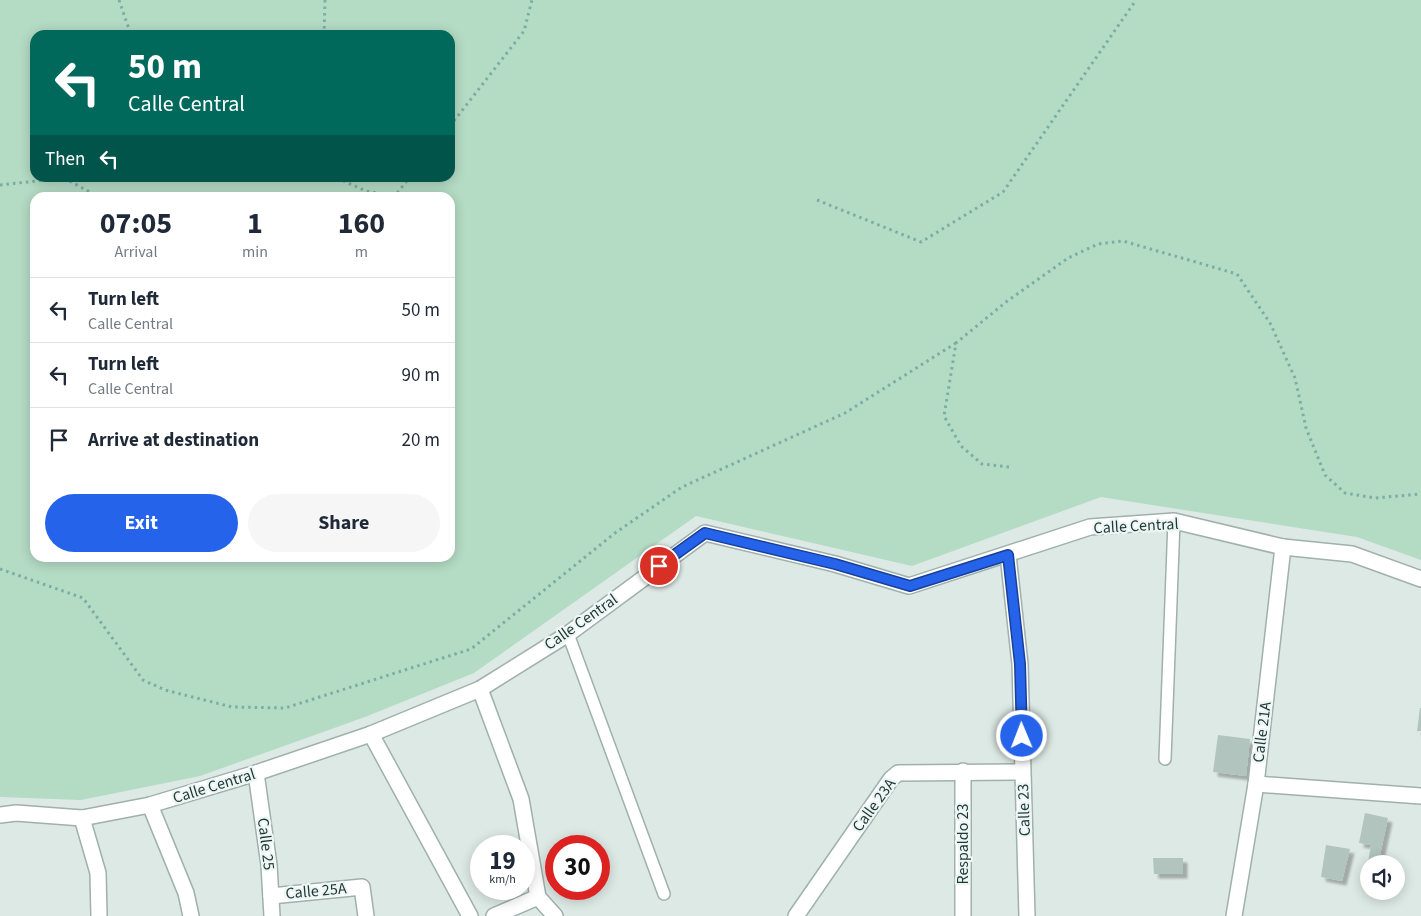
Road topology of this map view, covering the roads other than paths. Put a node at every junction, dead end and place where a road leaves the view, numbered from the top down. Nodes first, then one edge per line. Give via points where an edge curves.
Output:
1 (1174, 521) junction
2 (1283, 546) junction
3 (1008, 555) junction
4 (1421, 579) edge
5 (568, 634) junction
6 (480, 690) junction
7 (371, 734) junction
8 (1165, 759) dead end
9 (963, 771) junction
10 (1022, 772) junction
11 (256, 773) junction
12 (1256, 784) junction
13 (1421, 796) edge
14 (150, 805) junction
15 (0, 815) edge
16 (82, 818) junction
17 (664, 894) dead end
18 (271, 896) junction
19 (538, 897) junction
20 (99, 916) edge
21 (190, 916) edge
22 (272, 916) edge
23 (366, 916) edge
24 (470, 916) edge
25 (494, 916) edge
26 (555, 916) edge
27 (796, 916) edge
28 (963, 916) edge
29 (1026, 916) edge
30 (1234, 916) edge

1 - 2 street, Calle Central
1 - 3 street, Calle Central via 1090,527
1 - 8 lane
2 - 4 street, Calle Central via 1352,554
2 - 12 street, Calle 21A
3 - 5 street, Calle Central via 910,586 835,564 705,533
3 - 10 street, Calle 23 via 1020,664
5 - 6 street, Calle Central
5 - 17 lane
6 - 7 street, Calle Central
6 - 19 street via 521,799
7 - 11 street, Calle Central
7 - 24 street
9 - 10 street, Calle 23A
9 - 27 street, Calle 23A via 898,773 891,778
9 - 28 street, Respaldo 23
10 - 29 street, Calle 23
11 - 14 street, Calle Central
11 - 18 street, Calle 25
12 - 13 street
12 - 30 street, Calle 21A
14 - 16 street, Calle Central
14 - 21 street via 186,893
15 - 16 street, Calle Central via 16,813
16 - 20 street via 98,873
18 - 22 street, Calle 25
18 - 23 street, Calle 25A via 362,887
19 - 25 street
19 - 26 street

